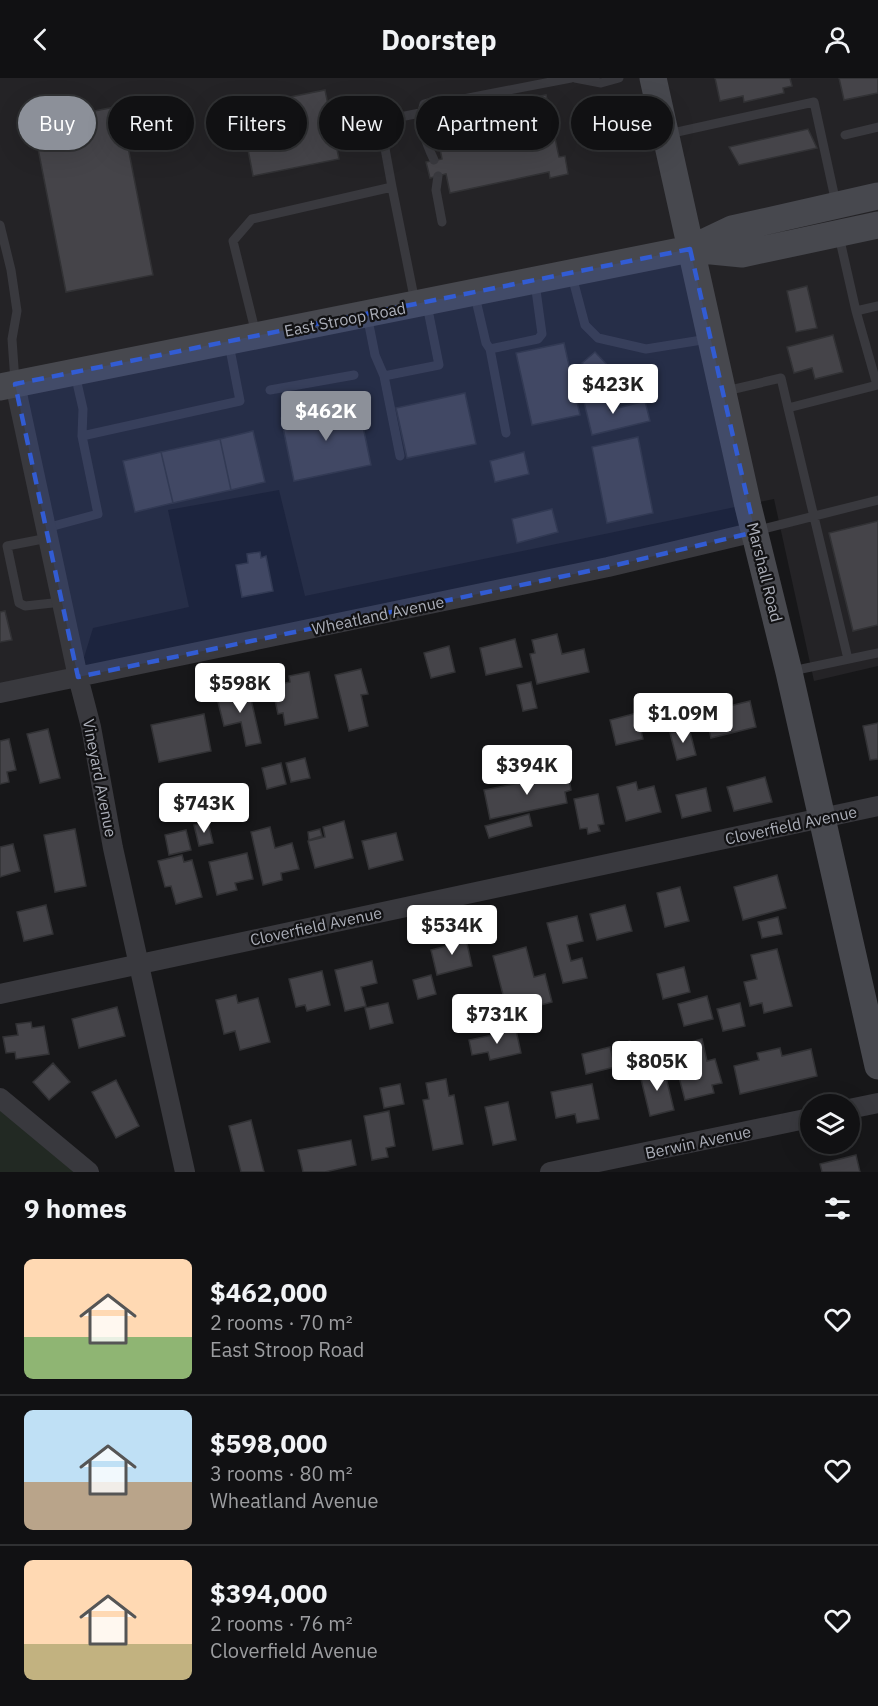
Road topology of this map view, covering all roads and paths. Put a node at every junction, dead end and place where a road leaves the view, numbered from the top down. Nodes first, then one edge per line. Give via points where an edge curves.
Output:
1 (571, 78) edge
2 (575, 78) edge
3 (619, 78) edge
4 (653, 78) edge
5 (479, 96) edge
6 (657, 96) edge
7 (416, 114) edge
8 (878, 127) edge
9 (673, 132) edge
10 (845, 135) dead end
11 (430, 150) edge
12 (668, 150) edge
13 (434, 160) dead end
14 (438, 176) dead end
15 (392, 187) junction
16 (878, 196) edge
17 (836, 206) junction
18 (442, 222) dead end
19 (0, 225) edge
20 (878, 225) edge
21 (838, 234) junction
22 (690, 249) junction
23 (571, 273) junction
24 (534, 281) junction
25 (474, 293) junction
26 (421, 304) junction
27 (878, 306) edge
28 (856, 311) junction
29 (367, 315) junction
30 (256, 337) junction
31 (711, 338) junction
32 (229, 342) junction
33 (490, 349) junction
34 (75, 372) junction
35 (354, 375) dead end
36 (384, 376) junction
37 (8, 386) edge
38 (270, 390) dead end
39 (723, 391) junction
40 (788, 408) junction
41 (506, 433) dead end
42 (82, 436) junction
43 (400, 456) dead end
44 (878, 500) edge
45 (814, 516) junction
46 (755, 532) junction
47 (47, 533) junction
48 (3, 546) edge
49 (62, 602) junction
50 (878, 653) edge
51 (848, 659) junction
52 (789, 672) junction
53 (78, 677) junction
54 (0, 693) edge
55 (878, 806) edge
56 (823, 818) junction
57 (138, 964) junction
58 (0, 994) edge
59 (878, 1066) edge
60 (0, 1098) edge
61 (878, 1103) edge
62 (860, 1107) edge
63 (800, 1120) edge
64 (88, 1172) edge
65 (184, 1172) edge
66 (550, 1172) edge

1 - 5 lane
2 - 3 lane via 601,83
4 - 6 main road, Marshall Road
7 - 15 lane via 380,121
8 - 10 lane
9 - 17 lane via 814,102
11 - 13 lane
12 - 22 main road, Marshall Road
14 - 18 lane via 436,190
15 - 26 lane
15 - 30 lane via 252,219 233,241
16 - 17 main road, East Stroop Road
17 - 22 main road, East Stroop Road via 732,229
19 - 37 lane via 17,311
20 - 21 main road, East Stroop Road
21 - 22 main road, East Stroop Road via 742,254
21 - 28 lane
22 - 23 main road, East Stroop Road
22 - 31 main road, Marshall Road
23 - 24 main road, East Stroop Road
23 - 31 lane via 585,325 598,338 646,349
24 - 25 main road, East Stroop Road
24 - 33 lane via 542,334 538,339
25 - 26 main road, East Stroop Road
25 - 33 lane
26 - 29 main road, East Stroop Road
26 - 36 lane via 439,365
27 - 28 lane
28 - 40 lane via 877,385
29 - 30 main road, East Stroop Road
29 - 36 lane via 375,355
30 - 32 main road, East Stroop Road
31 - 39 main road, Marshall Road
32 - 34 main road, East Stroop Road
32 - 42 lane via 240,401
33 - 41 lane
34 - 37 main road, East Stroop Road
34 - 42 lane via 83,409
35 - 38 lane
36 - 43 lane
37 - 47 street, Vineyard Avenue
39 - 40 lane via 781,378
39 - 46 main road, Marshall Road
40 - 45 lane
42 - 47 lane via 98,514
44 - 45 lane
45 - 46 lane
45 - 51 lane
46 - 52 main road, Marshall Road
46 - 53 street, Wheatland Avenue via 608,567
47 - 48 lane
47 - 49 street, Vineyard Avenue
48 - 49 lane via 19,603 25,606
49 - 53 street, Vineyard Avenue
50 - 51 lane
51 - 52 lane
52 - 56 main road, Marshall Road
53 - 54 street, Wheatland Avenue
53 - 57 street, Vineyard Avenue
55 - 56 street, Cloverfield Avenue
56 - 57 street, Cloverfield Avenue
56 - 59 main road, Marshall Road
57 - 58 street, Cloverfield Avenue
57 - 65 street, Vineyard Avenue
60 - 64 street
61 - 62 street
63 - 66 street, Berwin Avenue

